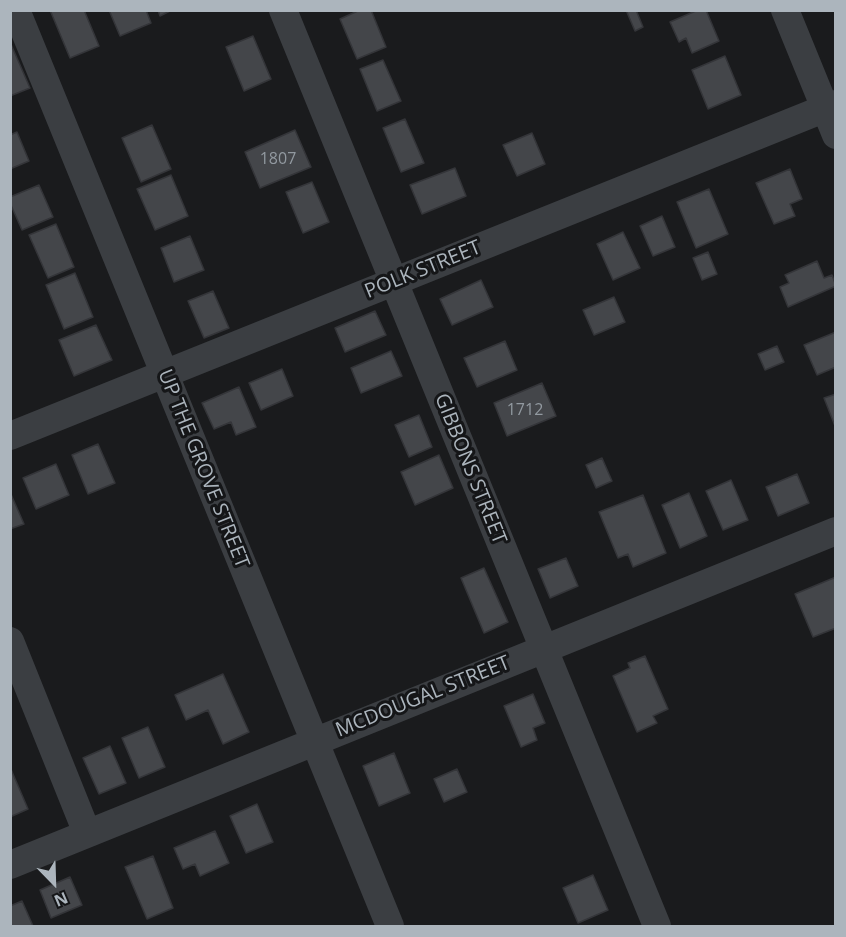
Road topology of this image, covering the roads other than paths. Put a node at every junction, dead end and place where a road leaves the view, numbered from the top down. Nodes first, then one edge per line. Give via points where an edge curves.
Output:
1 (16, 10) edge
2 (283, 10) edge
3 (785, 10) edge
4 (830, 106) edge
5 (836, 135) edge
6 (394, 282) junction
7 (164, 374) junction
8 (10, 436) edge
9 (836, 531) edge
10 (10, 641) edge
11 (544, 649) junction
12 (314, 741) junction
13 (87, 833) junction
14 (10, 865) edge
15 (390, 927) edge
16 (657, 927) edge

1 - 7 street, UP THE GROVE STREET
2 - 6 street, GIBBONS STREET
3 - 4 street
4 - 5 street
4 - 6 street, POLK STREET
6 - 7 street, POLK STREET
6 - 11 street, GIBBONS STREET
7 - 8 street, POLK STREET
7 - 12 street, UP THE GROVE STREET
9 - 11 street, MCDOUGAL STREET
10 - 13 street
11 - 12 street, MCDOUGAL STREET
11 - 16 street, GIBBONS STREET
12 - 13 street, MCDOUGAL STREET
12 - 15 street, UP THE GROVE STREET
13 - 14 street, MCDOUGAL STREET

